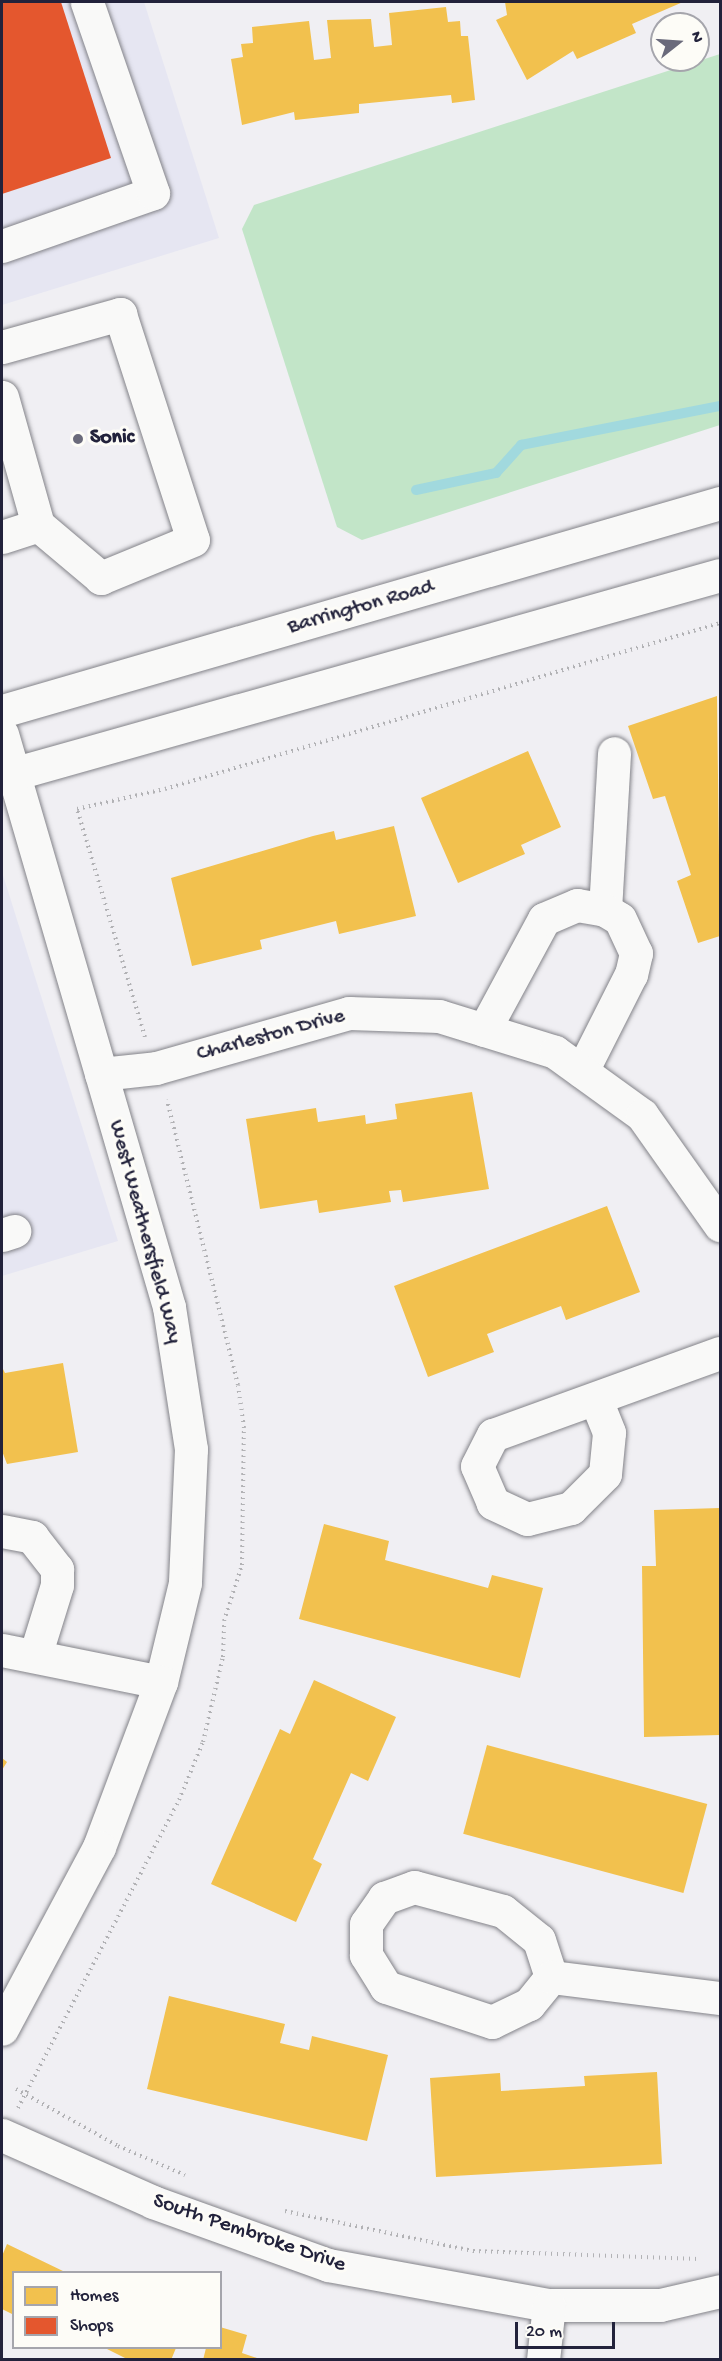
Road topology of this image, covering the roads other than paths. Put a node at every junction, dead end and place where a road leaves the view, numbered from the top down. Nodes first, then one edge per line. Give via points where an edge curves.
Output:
1 (87, 2) edge
2 (2, 246) edge
3 (2, 347) edge
4 (2, 397) edge
5 (720, 503) edge
6 (38, 525) junction
7 (2, 537) edge
8 (720, 575) edge
9 (2, 711) edge
10 (2, 734) edge
11 (614, 753) dead end
12 (7, 776) edge
13 (605, 910) junction
14 (484, 1030) junction
15 (582, 1071) junction
16 (101, 1074) junction
17 (720, 1225) edge
18 (720, 1353) edge
19 (596, 1400) dead end
20 (2, 1531) edge
21 (2, 1650) edge
22 (35, 1656) junction
23 (161, 1682) junction
24 (552, 1977) junction
25 (720, 1998) edge
26 (2, 2030) edge
27 (2, 2135) edge
28 (720, 2291) edge
29 (549, 2305) junction
30 (543, 2360) edge

1 - 2 street via 153,193
3 - 6 street via 120,314 193,540 101,578
4 - 6 street
5 - 9 street, Barrington Road
6 - 7 street
8 - 12 street
10 - 12 street, West Weathersfield Way
11 - 13 street
12 - 16 street, West Weathersfield Way
13 - 14 street via 577,904 544,919 533,932
13 - 15 street via 620,919 636,953 631,974
14 - 15 street, Charleston Drive via 555,1052
14 - 16 street, Charleston Drive via 440,1016 349,1013 156,1068
15 - 17 street, Charleston Drive via 642,1115
16 - 23 street, West Weathersfield Way via 169,1307 191,1449 185,1583
18 - 19 street
20 - 22 street via 32,1536 57,1569 57,1585
21 - 22 street
22 - 23 street
23 - 26 street, West Weathersfield Way via 99,1847
24 - 24 street via 539,1940 503,1911 414,1887 384,1898 366,1924 366,1954 386,1987 492,2022 529,2004
24 - 25 street
27 - 29 street, South Pembroke Drive via 153,2202 328,2265
28 - 29 street, South Pembroke Drive via 660,2305
29 - 30 street

